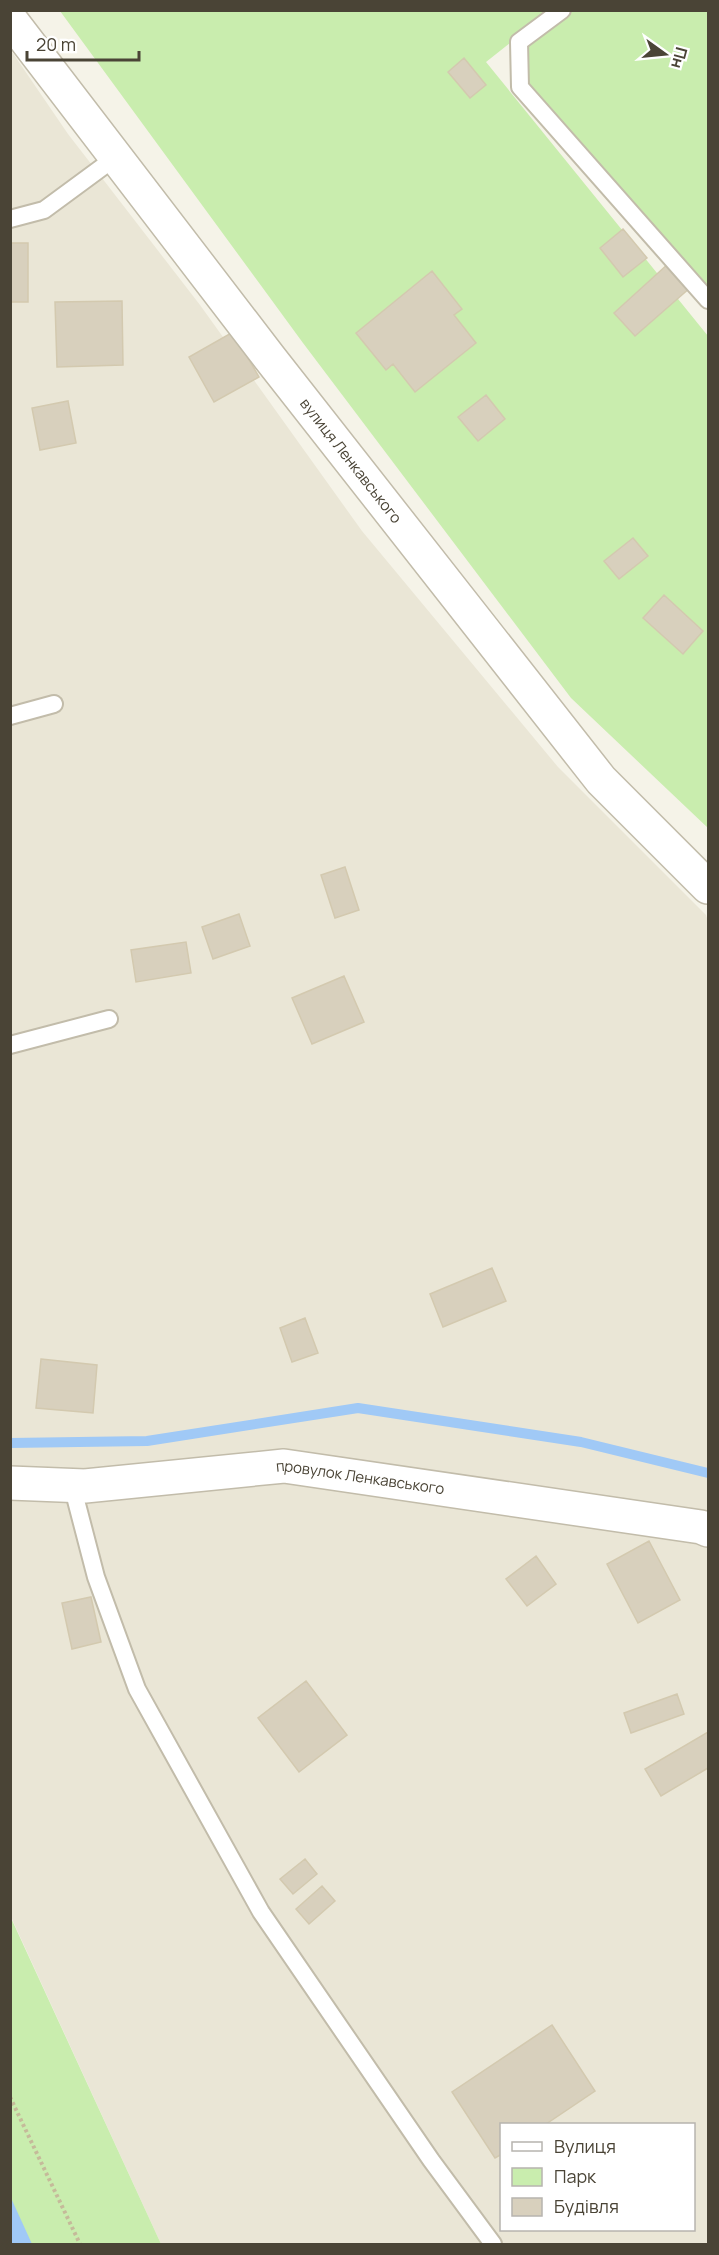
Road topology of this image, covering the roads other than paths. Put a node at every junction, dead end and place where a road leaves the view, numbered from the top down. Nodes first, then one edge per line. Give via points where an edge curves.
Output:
1 (562, 10) edge
2 (10, 19) edge
3 (116, 157) junction
4 (10, 219) edge
5 (708, 300) edge
6 (54, 704) dead end
7 (10, 716) edge
8 (708, 887) edge
9 (109, 1019) dead end
10 (10, 1045) edge
11 (10, 1483) edge
12 (72, 1485) junction
13 (708, 1530) edge
14 (493, 2244) edge

1 - 5 lane via 519,42 520,87
2 - 3 street, вулиця Ленкавського
3 - 4 lane via 44,210
3 - 8 street, вулиця Ленкавського via 601,780
6 - 7 lane
9 - 10 lane
11 - 12 street, провулок Ленкавського
12 - 13 street, провулок Ленкавського via 284,1466
12 - 14 lane via 96,1577 148,1709 261,1912

